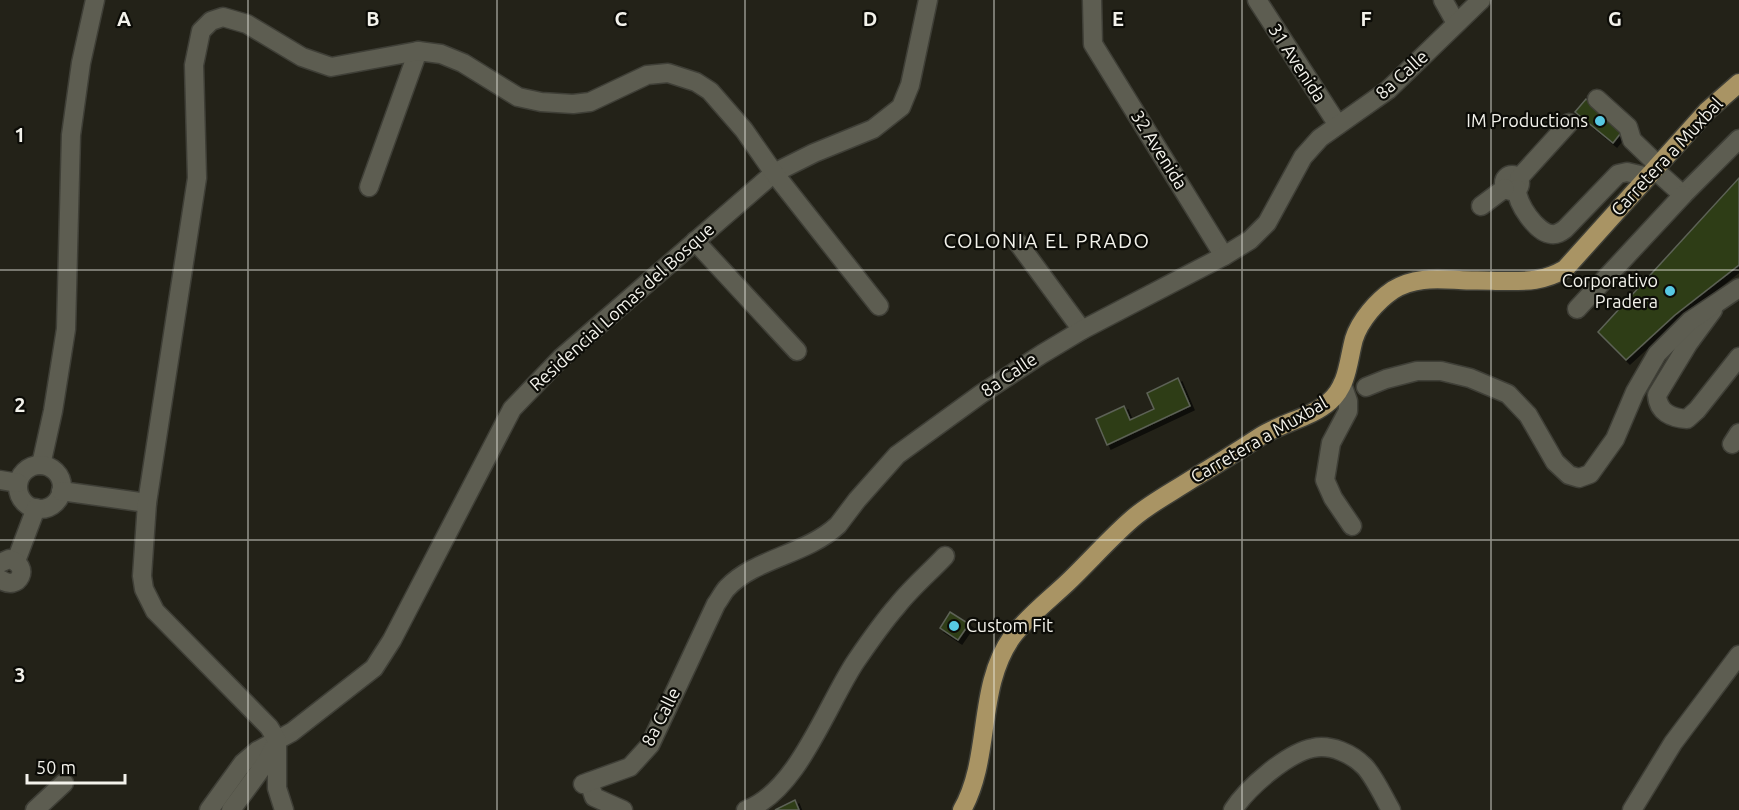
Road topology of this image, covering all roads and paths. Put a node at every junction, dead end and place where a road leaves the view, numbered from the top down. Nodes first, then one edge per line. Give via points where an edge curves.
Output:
1 (94, 0) edge
2 (928, 0) edge
3 (1092, 0) edge
4 (1257, 0) edge
5 (1443, 0) edge
6 (1481, 0) edge
7 (1456, 23) junction
8 (418, 51) junction
9 (1739, 83) edge
10 (1598, 99) dead end
11 (1569, 123) dead end
12 (1338, 125) junction
13 (1739, 139) edge
14 (1653, 170) junction
15 (774, 173) junction
16 (1514, 185) junction
17 (369, 187) dead end
18 (1683, 195) junction
19 (1481, 206) dead end
20 (695, 241) junction
21 (1018, 243) dead end
22 (1224, 256) junction
23 (1739, 288) edge
24 (1718, 302) junction
25 (879, 306) dead end
26 (1577, 309) dead end
27 (1082, 330) junction
28 (797, 351) dead end
29 (1739, 357) edge
30 (1342, 384) junction
31 (1366, 387) dead end
32 (41, 465) junction
33 (0, 480) edge
34 (18, 483) junction
35 (61, 491) junction
36 (147, 503) junction
37 (36, 508) junction
38 (1352, 526) dead end
39 (945, 556) dead end
40 (8, 562) edge
41 (1, 582) edge
42 (1739, 655) edge
43 (277, 740) junction
44 (64, 783) dead end
45 (964, 808) edge
46 (35, 810) edge
47 (209, 810) edge
48 (231, 810) edge
49 (284, 810) edge
50 (622, 810) edge
51 (746, 810) edge
52 (1233, 810) edge
53 (1391, 810) edge
54 (1632, 810) edge

1 - 32 street via 71,135 66,330
2 - 15 street, Residencial Lomas del Bosque via 910,85 901,107 873,129
3 - 22 street, 32 Avenida via 1093,44
4 - 12 street, 31 Avenida
5 - 7 street
6 - 7 street, 8a Calle
7 - 12 street, 8a Calle via 1413,69
8 - 15 street via 441,54 463,63 518,97 541,102 590,102 647,75 668,73 696,82 725,106
8 - 17 street
8 - 36 street via 331,67 302,57 247,24 223,17 211,21 201,31 194,65 197,178
9 - 14 main road, Carretera a Muxbal via 1707,111
10 - 14 street via 1628,127 1632,140
11 - 16 street
12 - 22 street, 8a Calle via 1303,157 1267,223 1250,240
13 - 18 street
14 - 16 street via 1618,174 1556,234 1548,234 1528,217
14 - 18 street
14 - 30 main road, Carretera a Muxbal via 1566,269 1552,277 1525,282 1437,278 1394,290 1364,319
15 - 20 street, Residencial Lomas del Bosque
15 - 25 street
16 - 19 street
18 - 26 street
20 - 28 street
20 - 43 street, Residencial Lomas del Bosque via 561,358 512,409 374,668
21 - 27 street
22 - 27 street, 8a Calle
23 - 24 street
24 - 29 street via 1657,395 1658,404 1664,412 1687,419
24 - 31 street via 1690,321 1657,354 1615,439 1590,474 1580,477 1569,475 1555,462 1509,394 1441,371 1417,371
27 - 50 street, 8a Calle via 910,444 829,534 747,573 727,588 716,603 650,745 630,767 586,783 594,797
30 - 38 street via 1348,411 1331,443 1325,480
30 - 45 main road, Carretera a Muxbal via 1329,402 1274,428 1133,519 1013,637 994,674 977,775
32 - 34 street via 24,472
32 - 35 street via 57,473
33 - 34 street
34 - 37 street via 24,502
35 - 36 street
35 - 37 street via 55,503
36 - 43 street via 142,576 148,600 163,621
37 - 40 street
39 - 51 street via 897,605 855,663 782,785
40 - 41 street via 21,569 19,579 10,584
42 - 54 street via 1695,711
43 - 47 street, Residencial Lomas del Bosque via 243,763
43 - 48 street via 267,761
43 - 49 street via 277,788
44 - 46 street
52 - 53 street via 1266,775 1314,747 1344,752 1365,767

